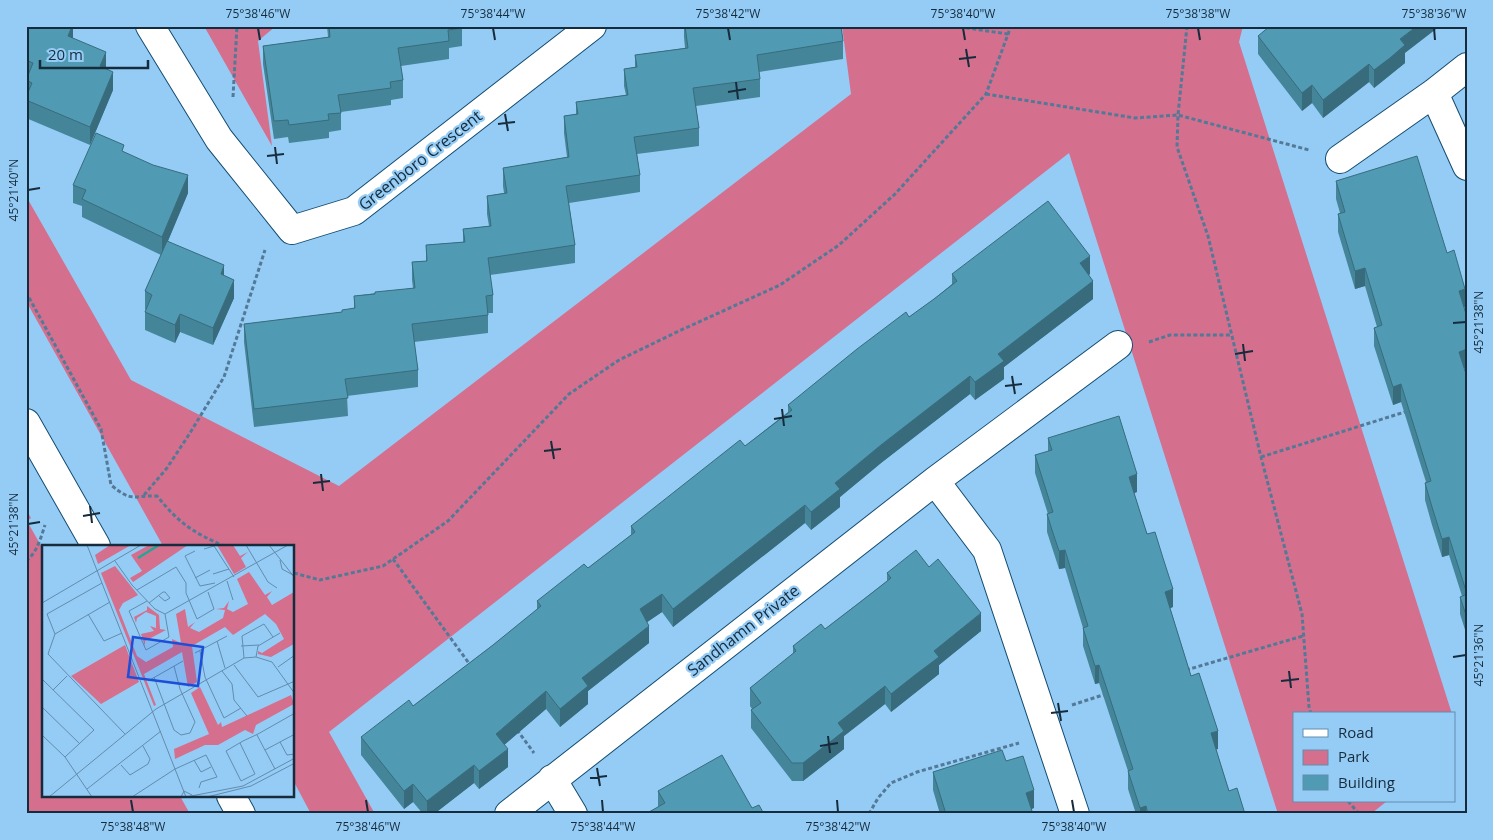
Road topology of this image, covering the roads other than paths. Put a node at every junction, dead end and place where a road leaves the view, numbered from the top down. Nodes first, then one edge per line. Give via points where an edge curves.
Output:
1 (150, 26) edge
2 (592, 26) edge
3 (1467, 67) edge
4 (1434, 93) junction
5 (1340, 159) road end
6 (1467, 166) edge
7 (1118, 345) road end
8 (26, 423) edge
9 (934, 481) junction
10 (95, 545) edge
11 (552, 779) junction
12 (232, 798) edge
13 (240, 814) edge
14 (508, 814) edge
15 (573, 814) edge
16 (1075, 814) edge

1 - 2 street, Greenboro Crescent via 219,139 292,230 354,211
3 - 4 street
4 - 5 street
4 - 6 street
7 - 9 street, Sandhamn Private
8 - 10 street
9 - 11 street, Sandhamn Private
9 - 16 street via 986,550
11 - 14 street, Sandhamn Private
11 - 15 street
12 - 13 street

